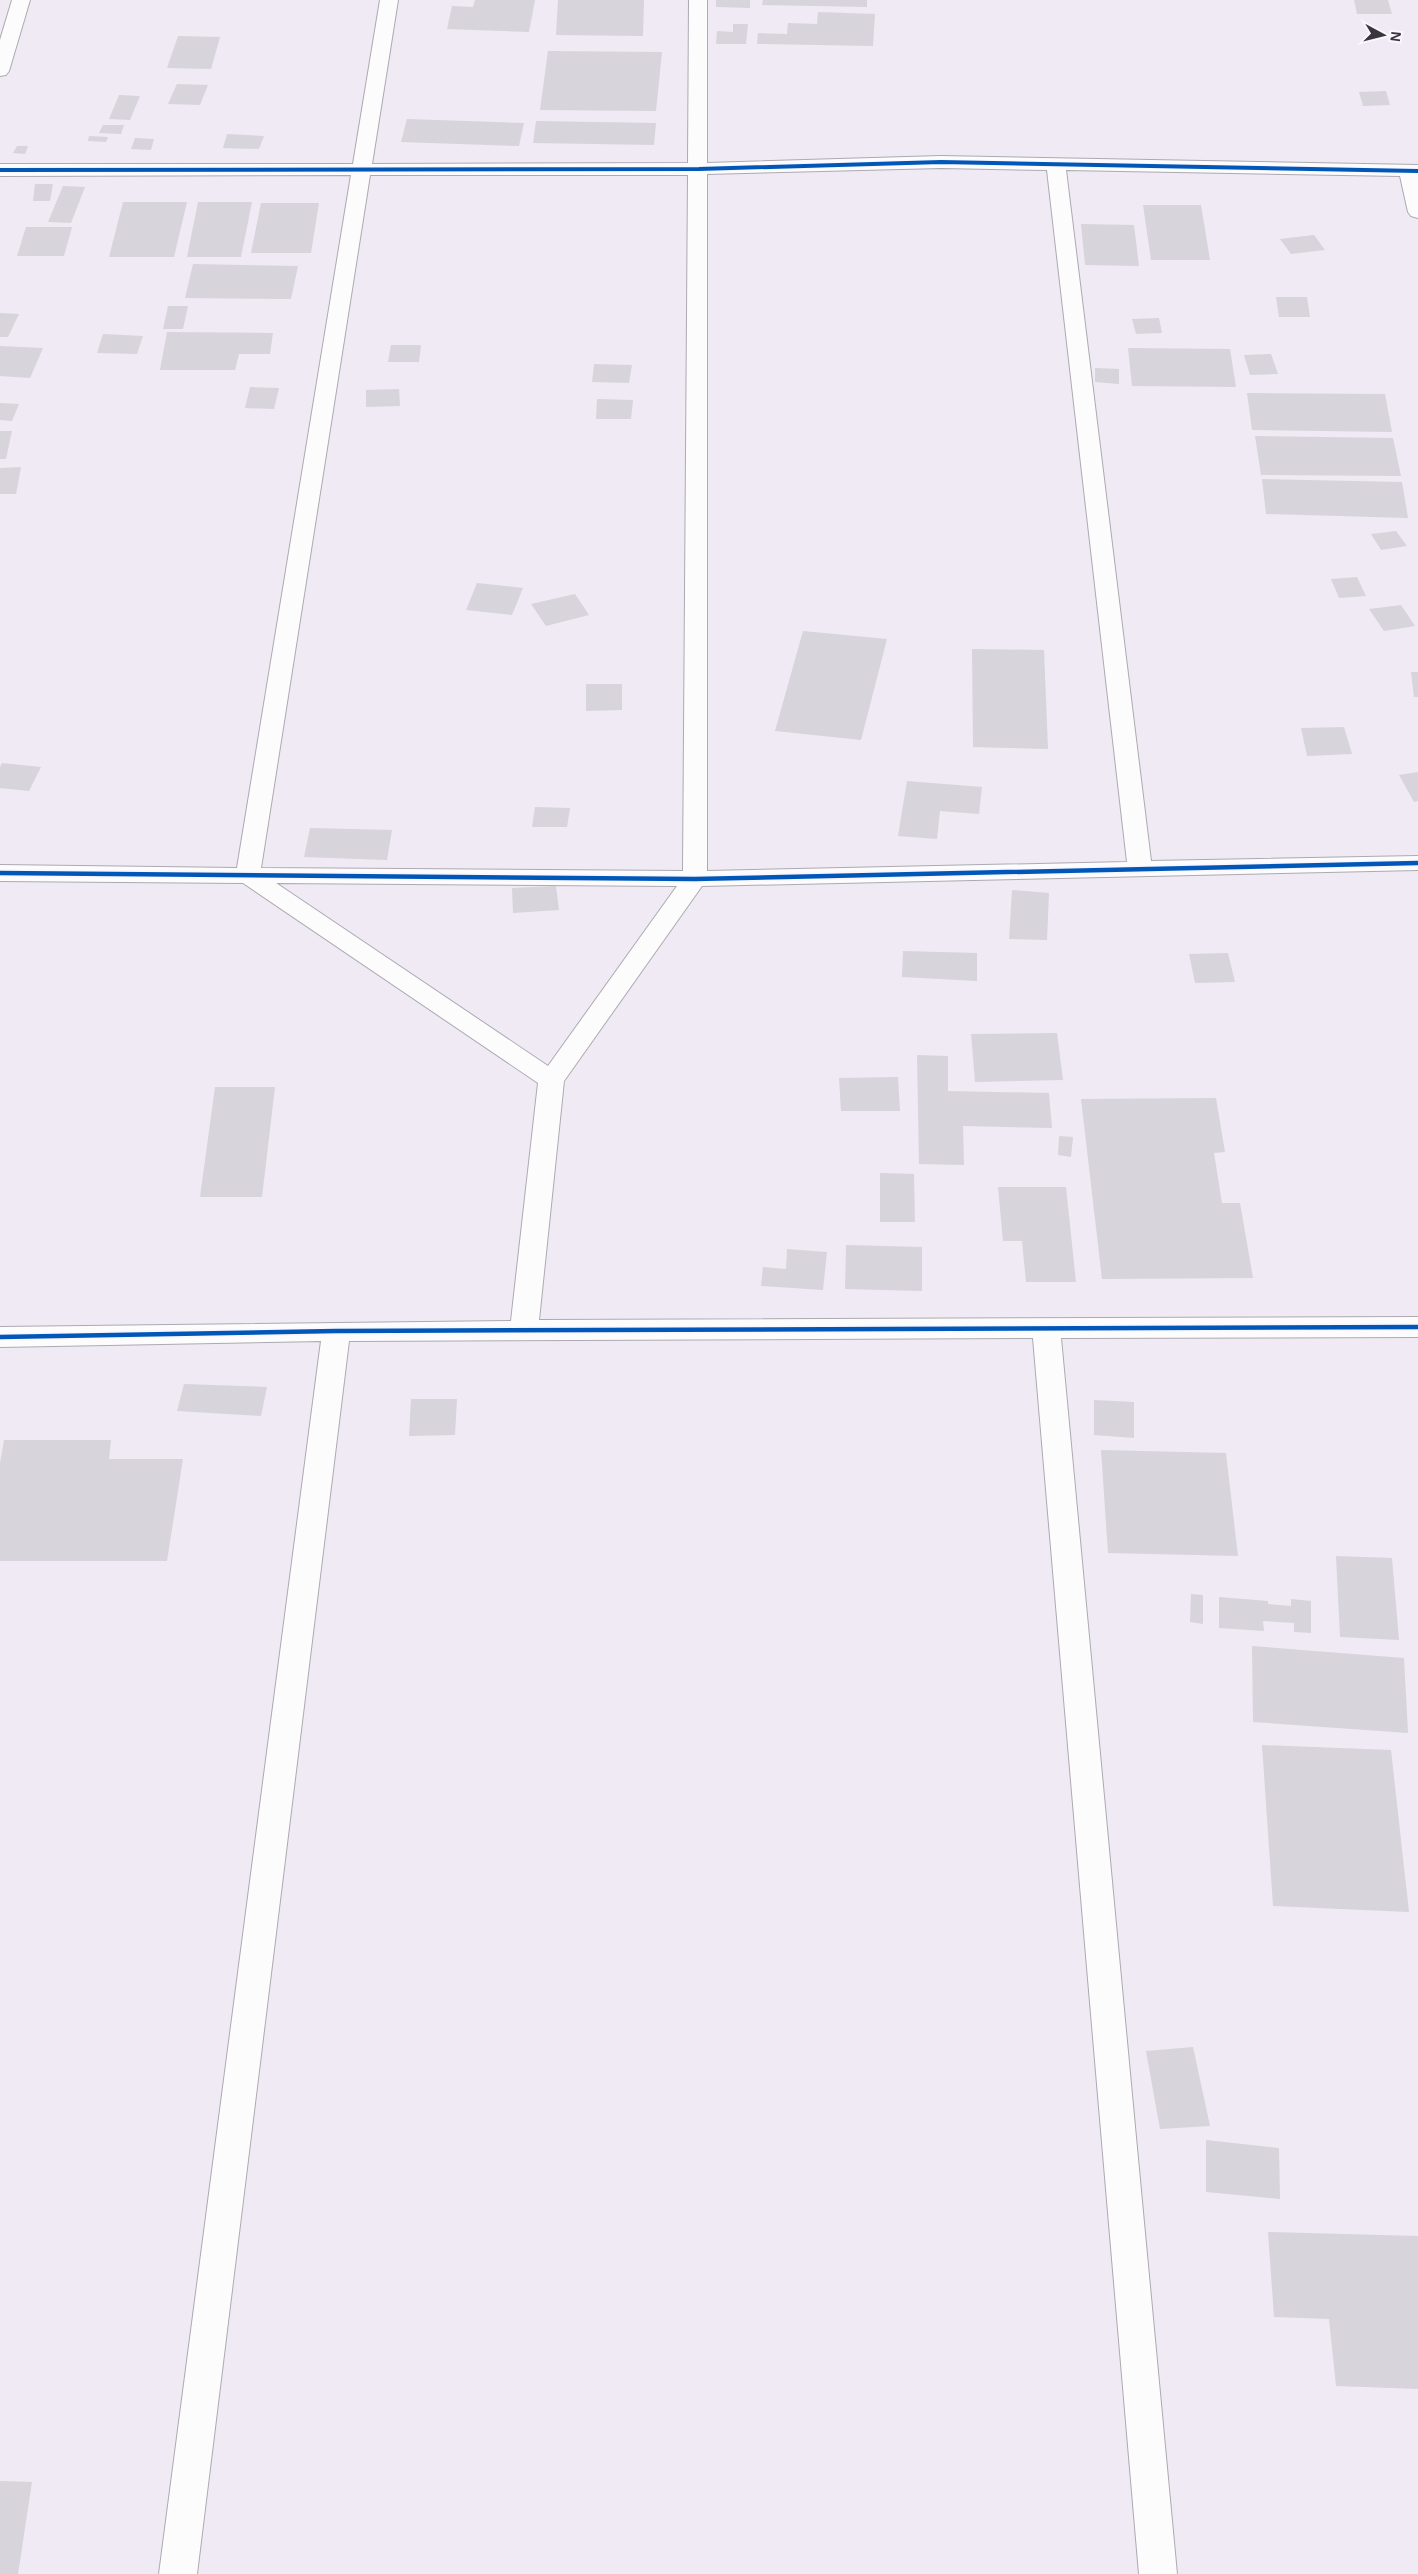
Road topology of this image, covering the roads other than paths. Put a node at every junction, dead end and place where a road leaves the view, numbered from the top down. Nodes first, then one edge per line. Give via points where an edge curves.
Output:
1 (21, 0) edge
2 (389, 0) edge
3 (698, 0) edge
4 (0, 71) edge
5 (1056, 164) junction
6 (699, 169) junction
7 (0, 170) edge
8 (362, 170) junction
9 (1413, 171) edge
10 (1418, 212) edge
11 (1418, 863) edge
12 (1140, 868) junction
13 (0, 872) edge
14 (248, 875) junction
15 (695, 879) junction
16 (551, 1080) junction
17 (1418, 1326) edge
18 (1046, 1330) junction
19 (336, 1331) junction
20 (524, 1331) junction
21 (0, 1336) edge
22 (178, 2574) edge
23 (1158, 2574) edge

1 - 4 street
2 - 8 street
3 - 6 street
5 - 6 street via 941,162
5 - 9 street
5 - 12 street
6 - 8 street
6 - 15 street
7 - 8 street
8 - 14 street
9 - 10 street
11 - 12 street
12 - 15 street
13 - 14 street
14 - 15 street
14 - 16 street
15 - 16 street
16 - 20 street
17 - 18 street
18 - 20 street
18 - 23 street
19 - 20 street
19 - 21 street
19 - 22 street

